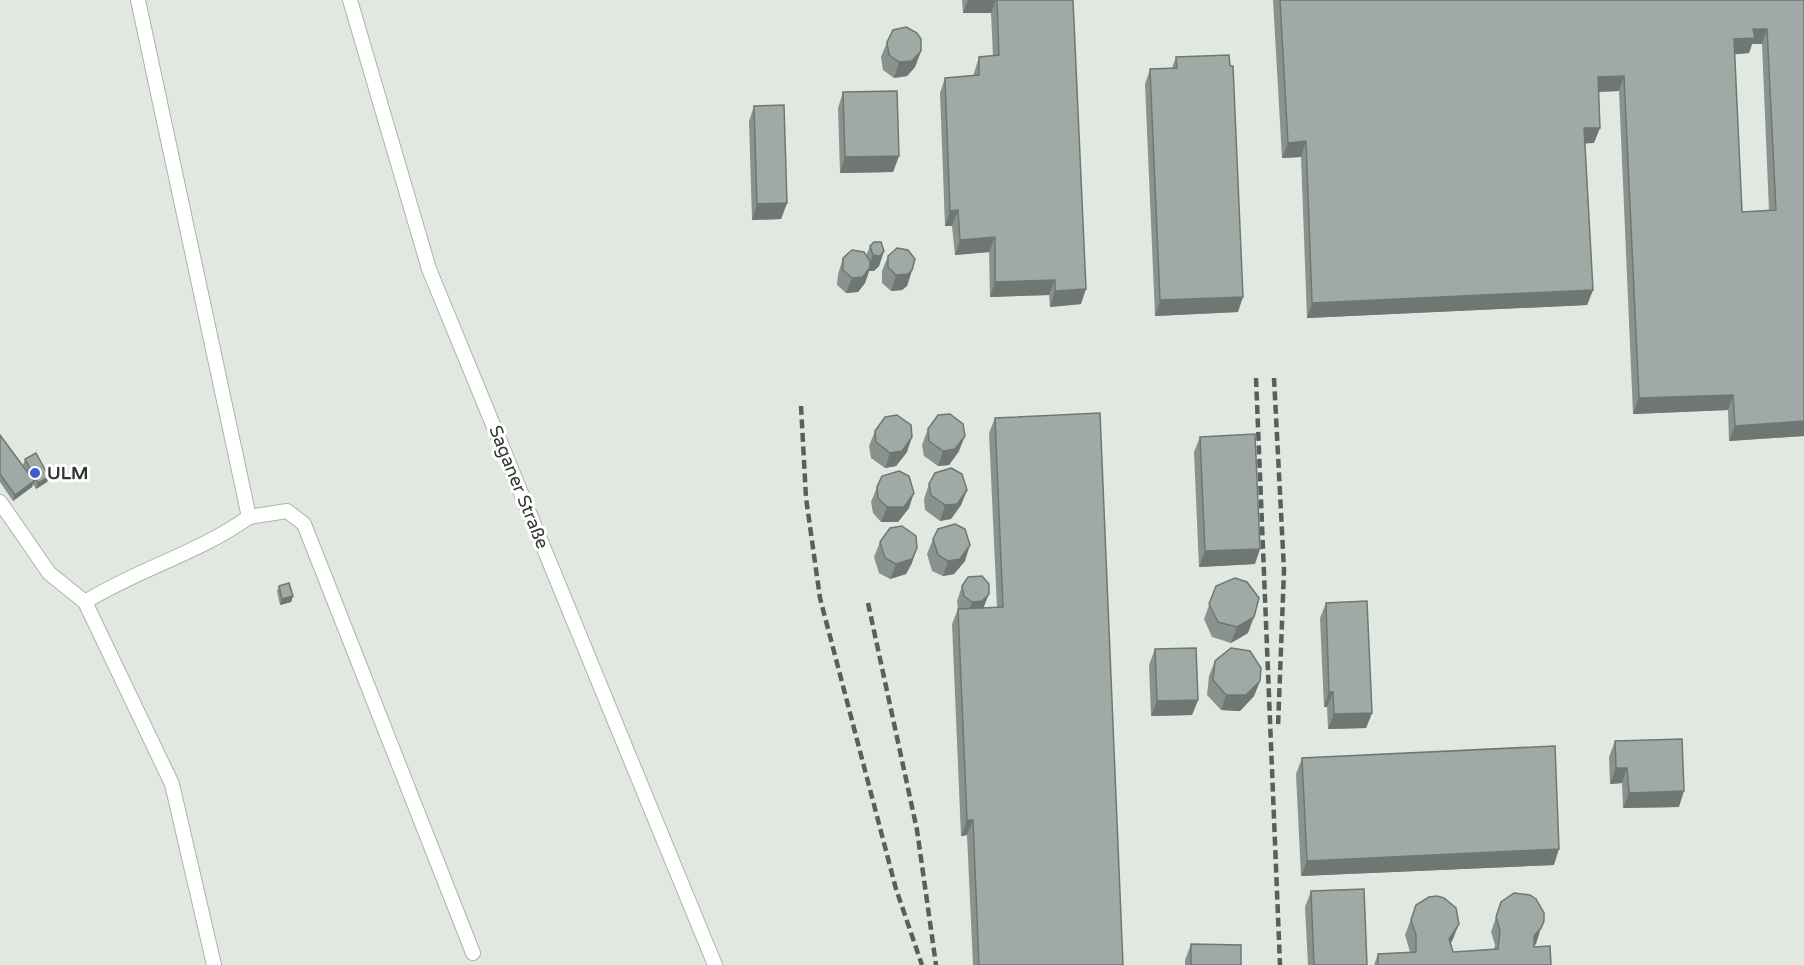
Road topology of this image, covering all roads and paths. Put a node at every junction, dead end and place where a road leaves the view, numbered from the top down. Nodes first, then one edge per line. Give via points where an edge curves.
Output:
1 (138, 0) edge
2 (350, 0) edge
3 (0, 502) edge
4 (249, 517) junction
5 (85, 602) junction
6 (473, 953) dead end
7 (214, 965) edge
8 (716, 965) edge

1 - 4 lane
2 - 8 lane, Saganer Straße via 429,268
3 - 5 lane via 49,573
4 - 5 lane via 223,536 116,583
4 - 6 lane via 287,511 304,524
5 - 7 lane via 172,784

